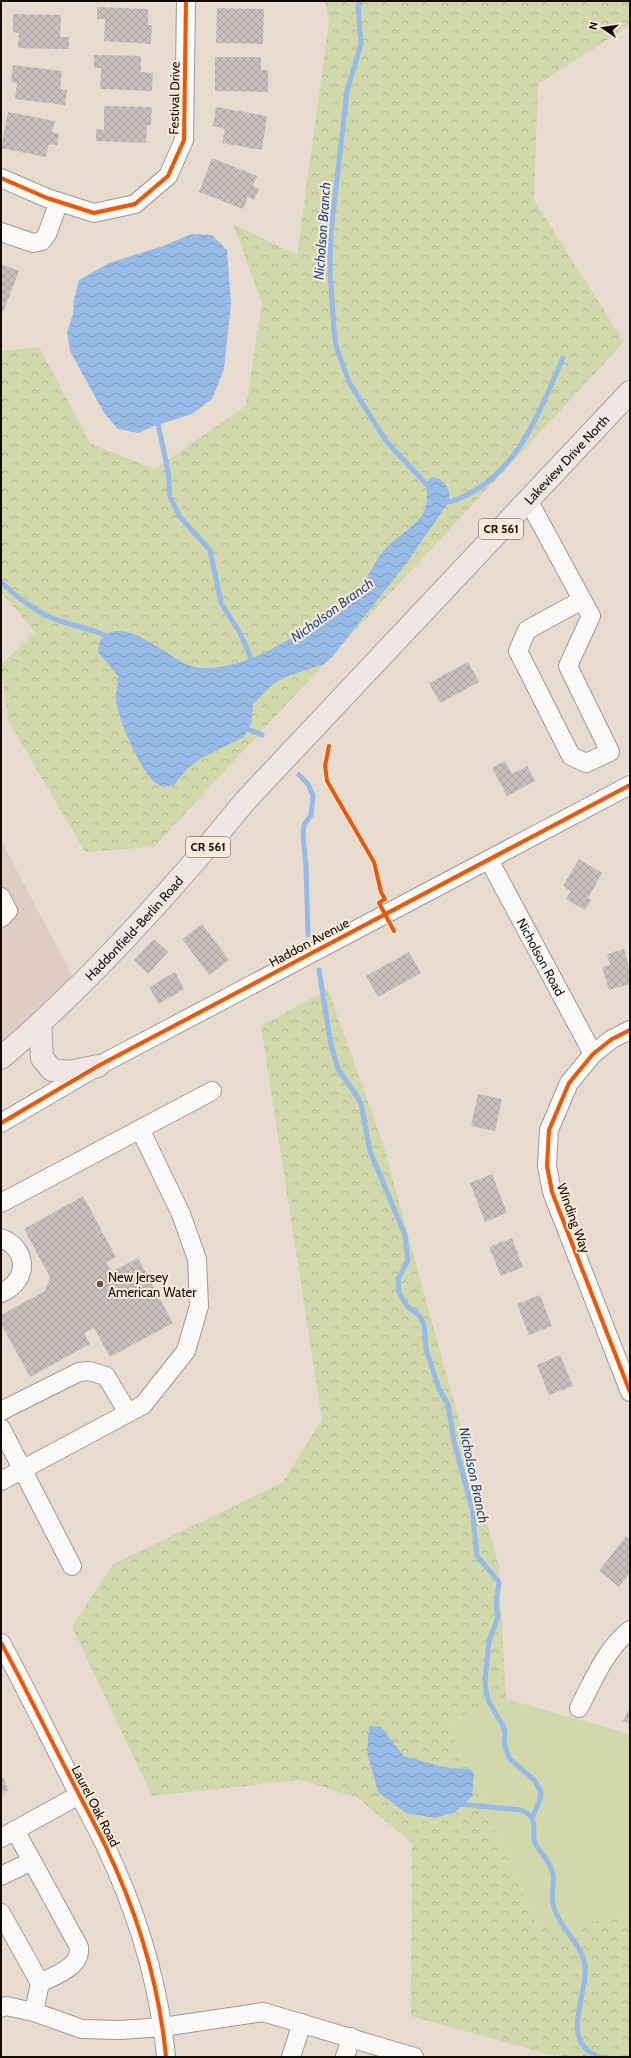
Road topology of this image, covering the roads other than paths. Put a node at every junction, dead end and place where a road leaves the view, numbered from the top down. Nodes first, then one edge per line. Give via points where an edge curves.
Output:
1 (186, 1) edge
2 (1, 178) edge
3 (59, 202) junction
4 (1, 232) edge
5 (630, 392) edge
6 (528, 500) junction
7 (582, 600) junction
8 (372, 666) joint
9 (630, 785) edge
10 (489, 860) junction
11 (1, 897) edge
12 (1, 918) edge
13 (40, 1024) junction
14 (630, 1030) edge
15 (593, 1054) junction
16 (1, 1058) edge
17 (98, 1066) junction
18 (212, 1091) dead end
19 (1, 1124) edge
20 (140, 1129) junction
21 (1, 1203) edge
22 (1, 1238) edge
23 (1, 1293) edge
24 (630, 1392) edge
25 (1, 1412) edge
26 (128, 1413) junction
27 (1, 1428) edge
28 (22, 1470) junction
29 (1, 1481) edge
30 (72, 1566) dead end
31 (630, 1630) edge
32 (3, 1653) edge
33 (579, 1708) dead end
34 (79, 1795) junction
35 (8, 1834) edge
36 (32, 1861) junction
37 (1, 1876) edge
38 (1, 1913) edge
39 (40, 1983) junction
40 (3, 2004) edge
41 (34, 2012) junction
42 (302, 2023) junction
43 (163, 2026) junction
44 (351, 2037) junction
45 (166, 2057) edge
46 (291, 2057) edge
47 (345, 2057) edge
48 (414, 2057) edge

1 - 3 street, Festival Drive via 184,140 168,176 134,204 94,213
2 - 3 street, Festival Drive
3 - 4 street via 42,241 33,243
5 - 6 main road, Lakeview Drive North / CR 561
6 - 7 street
6 - 8 main road, Lakeview Drive North / CR 561
7 - 7 street via 590,616 568,666 610,752 586,763 571,756 518,650 527,630
8 - 13 main road, Haddonfield-Berlin Road / CR 561 via 246,800 198,859 119,945
9 - 10 street, Haddon Avenue
10 - 15 street, Nicholson Road
10 - 17 street, Haddon Avenue
11 - 12 street via 8,911
13 - 16 main road, Haddonfield-Berlin Road / CR 561
13 - 17 main road via 42,1058 52,1070 69,1072
14 - 15 street, Winding Way via 612,1038
15 - 24 street, Winding Way via 569,1083 555,1117 550,1130 547,1166 552,1192
17 - 19 street, Haddon Avenue
18 - 20 street
20 - 21 street
20 - 26 street via 181,1214 197,1259 199,1306 186,1351 143,1406
22 - 23 street via 15,1246 20,1254 22,1270 14,1285
25 - 26 street via 79,1372 89,1371 106,1376
26 - 28 street
27 - 28 street
28 - 29 street
28 - 30 street
31 - 33 street via 603,1661
32 - 34 street, Laurel Oak Road
34 - 35 street
34 - 43 street, Laurel Oak Road via 105,1845 126,1894 143,1941
35 - 36 street
36 - 37 street
36 - 39 street via 80,1951 74,1964
38 - 39 street
39 - 41 street
40 - 41 street
41 - 43 street via 82,2029 120,2030
42 - 43 street via 263,2012
42 - 44 street
42 - 46 street
43 - 45 street, Laurel Oak Road
44 - 47 street
44 - 48 street

